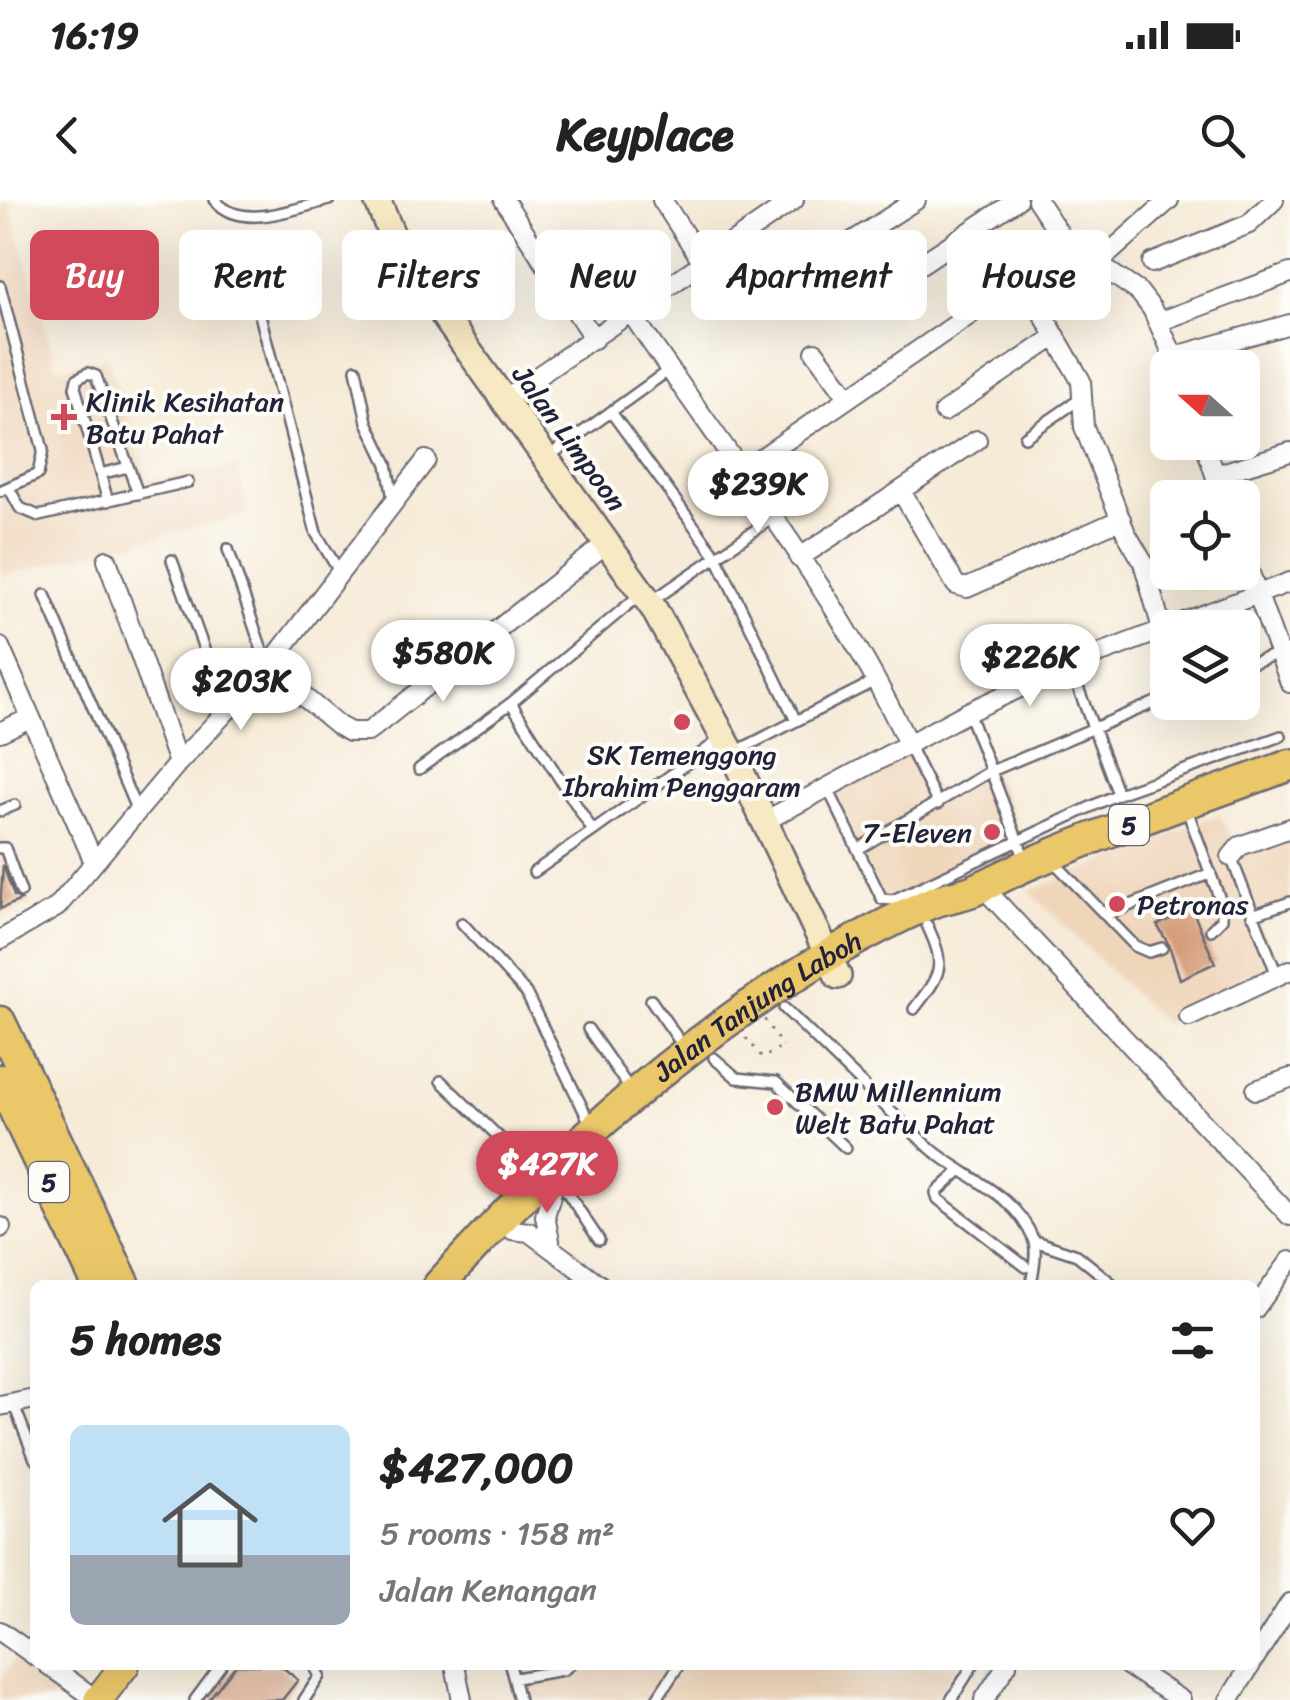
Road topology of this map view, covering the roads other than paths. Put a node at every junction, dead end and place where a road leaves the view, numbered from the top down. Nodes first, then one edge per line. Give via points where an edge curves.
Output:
1 (214, 200) edge
2 (329, 200) edge
3 (376, 200) edge
4 (504, 200) edge
5 (794, 200) edge
6 (916, 200) edge
7 (1016, 200) edge
8 (1037, 200) edge
9 (1169, 200) edge
10 (1274, 200) edge
11 (669, 202) edge
12 (749, 230) edge
13 (870, 230) edge
14 (1057, 230) edge
15 (691, 241) edge
16 (1111, 244) edge
17 (927, 260) edge
18 (1152, 263) dead end
19 (1111, 273) edge
20 (1290, 274) edge
21 (0, 286) edge
22 (261, 320) edge
23 (621, 320) edge
24 (636, 320) edge
25 (962, 320) edge
26 (1046, 320) edge
27 (1158, 322) junction
28 (1290, 324) edge
29 (1056, 336) junction
30 (594, 340) junction
31 (1171, 350) edge
32 (1213, 350) edge
33 (815, 352) dead end
34 (356, 369) dead end
35 (669, 370) junction
36 (848, 397) junction
37 (1084, 397) junction
38 (506, 398) junction
39 (611, 412) junction
40 (944, 412) dead end
41 (1025, 437) dead end
42 (977, 440) dead end
43 (1290, 452) edge
44 (548, 457) junction
45 (426, 460) dead end
46 (1210, 460) edge
47 (128, 467) junction
48 (742, 471) junction
49 (100, 474) junction
50 (1215, 475) junction
51 (1217, 480) edge
52 (188, 482) dead end
53 (5, 489) edge
54 (901, 491) junction
55 (138, 494) junction
56 (108, 500) junction
57 (393, 502) junction
58 (774, 516) junction
59 (1121, 519) junction
60 (608, 542) junction
61 (228, 548) dead end
62 (716, 556) junction
63 (799, 558) junction
64 (107, 560) dead end
65 (172, 560) dead end
66 (340, 573) junction
67 (1290, 582) edge
68 (1258, 592) junction
69 (45, 595) dead end
70 (646, 597) junction
71 (1157, 610) edge
72 (1211, 610) edge
73 (1150, 634) edge
74 (0, 648) edge
75 (1285, 651) edge
76 (1260, 660) edge
77 (1069, 665) junction
78 (268, 667) junction
79 (878, 679) junction
80 (1290, 683) edge
81 (512, 703) junction
82 (1150, 704) edge
83 (968, 712) junction
84 (227, 713) junction
85 (30, 718) junction
86 (796, 721) junction
87 (1093, 726) junction
88 (0, 732) edge
89 (728, 745) junction
90 (909, 746) junction
91 (1286, 750) edge
92 (178, 763) junction
93 (419, 769) dead end
94 (989, 772) junction
95 (828, 789) junction
96 (1118, 794) junction
97 (938, 804) junction
98 (1185, 804) junction
99 (15, 805) dead end
100 (0, 811) edge
101 (137, 811) junction
102 (765, 822) junction
103 (1290, 828) edge
104 (594, 831) junction
105 (0, 848) edge
106 (858, 849) junction
107 (1031, 854) junction
108 (1232, 858) joint
109 (94, 862) junction
110 (534, 872) dead end
111 (1211, 873) junction
112 (976, 889) junction
113 (21, 892) dead end
114 (1290, 902) edge
115 (1106, 915) junction
116 (1252, 915) junction
117 (462, 923) dead end
118 (927, 925) junction
119 (1210, 930) dead end
120 (0, 940) edge
121 (1162, 948) dead end
122 (834, 967) junction
123 (1284, 972) edge
124 (652, 1000) dead end
125 (784, 1008) junction
126 (914, 1009) dead end
127 (1188, 1017) dead end
128 (0, 1022) edge
129 (588, 1029) dead end
130 (701, 1055) junction
131 (1290, 1078) edge
132 (0, 1080) edge
133 (441, 1082) dead end
134 (1256, 1090) dead end
135 (634, 1094) junction
136 (593, 1130) junction
137 (846, 1148) dead end
138 (960, 1171) junction
139 (551, 1184) junction
140 (1290, 1216) edge
141 (518, 1217) junction
142 (599, 1240) dead end
143 (550, 1241) junction
144 (1035, 1241) junction
145 (566, 1258) junction
146 (1290, 1261) edge
147 (1026, 1267) dead end
148 (96, 1280) edge
149 (123, 1280) edge
150 (445, 1280) edge
151 (464, 1280) edge
152 (594, 1280) edge
153 (1031, 1280) edge
154 (1108, 1280) edge
155 (1260, 1302) edge
156 (7, 1405) edge
157 (30, 1449) edge
158 (1290, 1603) edge
159 (4, 1641) edge
160 (1260, 1650) edge
161 (30, 1654) edge
162 (55, 1670) edge
163 (121, 1670) edge
164 (143, 1670) edge
165 (217, 1670) edge
166 (317, 1670) edge
167 (456, 1670) edge
168 (512, 1670) edge
169 (563, 1670) edge
170 (676, 1670) edge
171 (971, 1670) edge
172 (1004, 1670) edge
173 (1135, 1670) edge
174 (1248, 1670) edge
175 (516, 1678) junction
176 (98, 1700) edge
177 (121, 1700) edge
178 (195, 1700) edge
179 (304, 1700) edge
180 (462, 1700) edge
181 (519, 1700) edge
182 (656, 1700) edge
183 (951, 1700) edge
184 (984, 1700) edge
185 (1182, 1700) edge
186 (1229, 1700) edge

1 - 2 lane via 242,217
3 - 38 street, Jalan Limpoon via 396,242
4 - 30 street
5 - 12 street
6 - 13 street
7 - 17 street
8 - 14 street
9 - 16 street
10 - 18 street via 1249,224
11 - 15 street
19 - 27 street via 1139,292
20 - 27 street
21 - 53 lane via 42,450 38,474
22 - 66 lane via 316,532
23 - 30 street
24 - 35 street
25 - 36 street
26 - 29 street
27 - 31 street
28 - 32 street
29 - 37 street
29 - 40 street
30 - 38 street
33 - 36 street
34 - 57 lane
35 - 39 lane
35 - 48 street
36 - 48 street
37 - 41 lane
37 - 59 street via 1084,427
38 - 44 street, Jalan Limpoon
39 - 44 lane
39 - 62 lane
42 - 54 street
43 - 50 street
44 - 60 street, Jalan Limpoon
45 - 57 street
46 - 50 street
47 - 49 lane
47 - 49 lane via 96,376 88,373 75,387
47 - 55 lane
48 - 58 street
49 - 56 lane
50 - 51 street
52 - 55 lane
53 - 56 lane via 20,508 39,516
54 - 59 street via 956,585 967,588
54 - 63 street
55 - 56 lane
57 - 66 street
58 - 62 lane
58 - 63 street
59 - 71 street
60 - 70 street, Jalan Limpoon
60 - 78 street via 368,732 340,726
61 - 78 lane
62 - 70 lane
62 - 86 lane
63 - 79 street
64 - 92 street
65 - 84 lane
66 - 78 street
67 - 68 street
68 - 72 street
68 - 75 street
69 - 101 lane
70 - 81 lane
70 - 89 street, Jalan Limpoon
73 - 77 street
74 - 85 street
75 - 76 lane
75 - 80 street
77 - 83 street
77 - 87 lane
78 - 84 street
79 - 86 lane
79 - 90 street
81 - 93 lane
81 - 104 lane
82 - 87 lane
83 - 90 street
83 - 94 lane
84 - 92 street
85 - 88 street
85 - 109 street
86 - 89 lane
87 - 94 lane
87 - 96 lane
89 - 102 street, Jalan Limpoon
89 - 104 lane
90 - 95 street
90 - 97 lane
91 - 96 lane
91 - 98 highway, Jalan Tanjung Laboh / 5
92 - 101 street
94 - 97 lane
94 - 107 lane
95 - 102 street
95 - 106 lane
96 - 107 lane
97 - 106 lane
98 - 107 highway, Jalan Tanjung Laboh / 5
98 - 111 lane
99 - 100 lane
101 - 109 street
102 - 122 street, Jalan Limpoon
103 - 108 street via 1240,846
104 - 110 lane
105 - 113 lane via 6,848
106 - 107 lane via 882,899 894,900
107 - 112 highway, Jalan Tanjung Laboh / 5
107 - 115 lane
108 - 116 lane
109 - 120 street via 57,908
111 - 115 lane
111 - 119 lane via 1223,913
112 - 118 highway, Jalan Tanjung Laboh / 5
112 - 122 highway, Jalan Tanjung Laboh / 5 via 930,903
112 - 140 street
114 - 116 lane
115 - 121 lane via 1135,946
116 - 123 lane
117 - 136 lane via 526,993
118 - 122 highway, Jalan Tanjung Laboh / 5
118 - 126 lane via 941,963
122 - 125 highway, Jalan Tanjung Laboh / 5
122 - 130 highway, Jalan Tanjung Laboh / 5
123 - 127 street
124 - 130 lane
125 - 130 highway, Jalan Tanjung Laboh / 5 via 744,1037
125 - 138 lane
128 - 149 highway, 5
129 - 135 lane
130 - 135 highway, Jalan Tanjung Laboh / 5
130 - 137 lane via 737,1078 776,1082
130 - 139 highway, Jalan Tanjung Laboh / 5
131 - 134 street
132 - 148 highway, 5
133 - 139 lane
135 - 136 highway, Jalan Tanjung Laboh / 5
136 - 139 highway, Jalan Tanjung Laboh / 5
138 - 144 lane via 987,1184
138 - 147 lane via 936,1196
139 - 141 highway, Jalan Tanjung Laboh / 5
139 - 142 lane
139 - 143 street
141 - 143 street
141 - 145 street
141 - 150 highway, Jalan Tanjung Laboh / 5
141 - 151 highway, Jalan Tanjung Laboh / 5
143 - 145 street
144 - 153 lane
144 - 154 lane via 1077,1255
145 - 152 street
146 - 155 street
156 - 157 lane
158 - 160 street
159 - 161 street
162 - 176 street
163 - 176 main road
164 - 177 main road
165 - 178 lane
166 - 179 lane via 320,1676
167 - 180 street
168 - 175 lane
169 - 175 lane
170 - 182 lane
171 - 183 lane
172 - 184 street
173 - 185 street
174 - 186 street
175 - 181 lane

